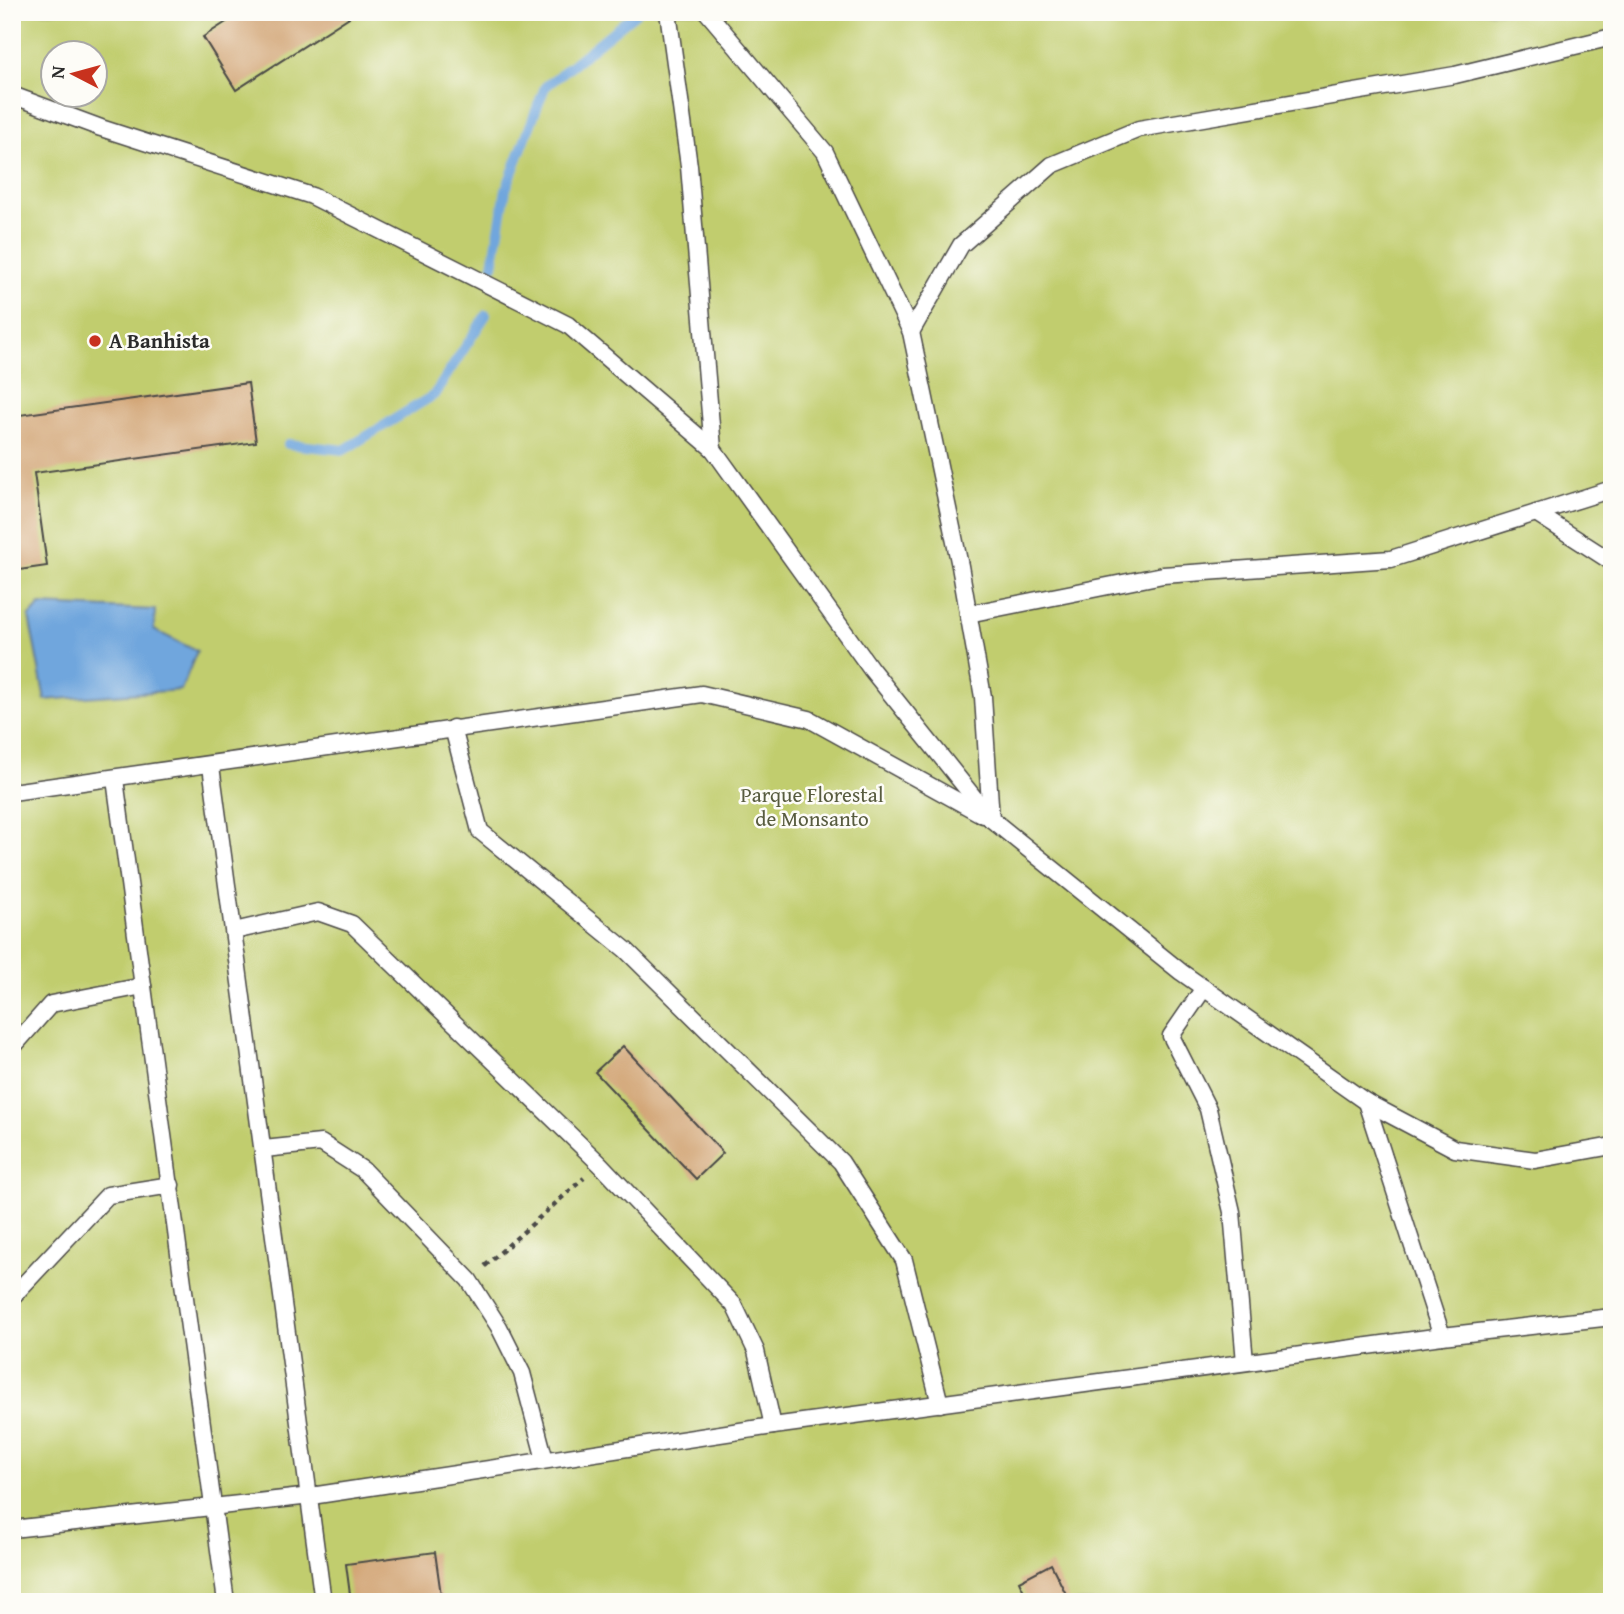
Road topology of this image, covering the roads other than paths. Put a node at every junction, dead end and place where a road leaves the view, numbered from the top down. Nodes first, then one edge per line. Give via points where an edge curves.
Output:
1 (668, 12) edge
2 (707, 12) edge
3 (1612, 37) edge
4 (12, 95) edge
5 (912, 332) junction
6 (713, 449) junction
7 (1612, 489) edge
8 (1535, 513) junction
9 (1612, 562) edge
10 (968, 614) junction
11 (453, 728) junction
12 (211, 765) junction
13 (115, 779) junction
14 (12, 792) edge
15 (991, 819) junction
16 (234, 931) junction
17 (143, 986) junction
18 (1204, 988) junction
19 (12, 1048) edge
20 (1366, 1102) junction
21 (1612, 1146) edge
22 (264, 1149) junction
23 (171, 1185) junction
24 (12, 1297) edge
25 (1612, 1317) edge
26 (1442, 1336) junction
27 (1245, 1363) junction
28 (940, 1404) junction
29 (773, 1426) junction
30 (545, 1460) junction
31 (311, 1496) junction
32 (215, 1506) junction
33 (12, 1529) edge
34 (226, 1602) edge
35 (323, 1602) edge

1 - 6 lane via 689,166
2 - 5 lane via 825,152
3 - 5 lane via 1455,75 1139,129 1052,165 961,245
4 - 6 lane via 312,195 568,325
5 - 10 lane
6 - 15 lane via 871,669
7 - 8 lane
8 - 9 lane
8 - 10 lane via 1391,559 1163,575
10 - 15 lane via 983,697
11 - 12 lane
11 - 15 lane via 702,694 809,719
11 - 28 lane via 480,831 626,950 841,1162 904,1260
12 - 13 lane
12 - 16 lane
13 - 14 lane
13 - 17 lane
15 - 18 lane
16 - 22 lane
16 - 29 lane via 318,912 352,924 600,1164 734,1305 756,1351
17 - 19 lane via 51,1004
17 - 23 lane
18 - 20 lane
18 - 27 lane via 1171,1036 1211,1122 1231,1212
20 - 21 lane via 1455,1149 1535,1160
20 - 26 lane
22 - 30 lane via 321,1143 363,1170 469,1280 523,1373
22 - 31 lane
23 - 24 lane via 108,1195
23 - 32 lane
25 - 26 lane
26 - 27 lane
27 - 28 lane
28 - 29 lane
29 - 30 lane
30 - 31 lane
31 - 32 lane
31 - 35 lane
32 - 33 lane
32 - 34 lane

